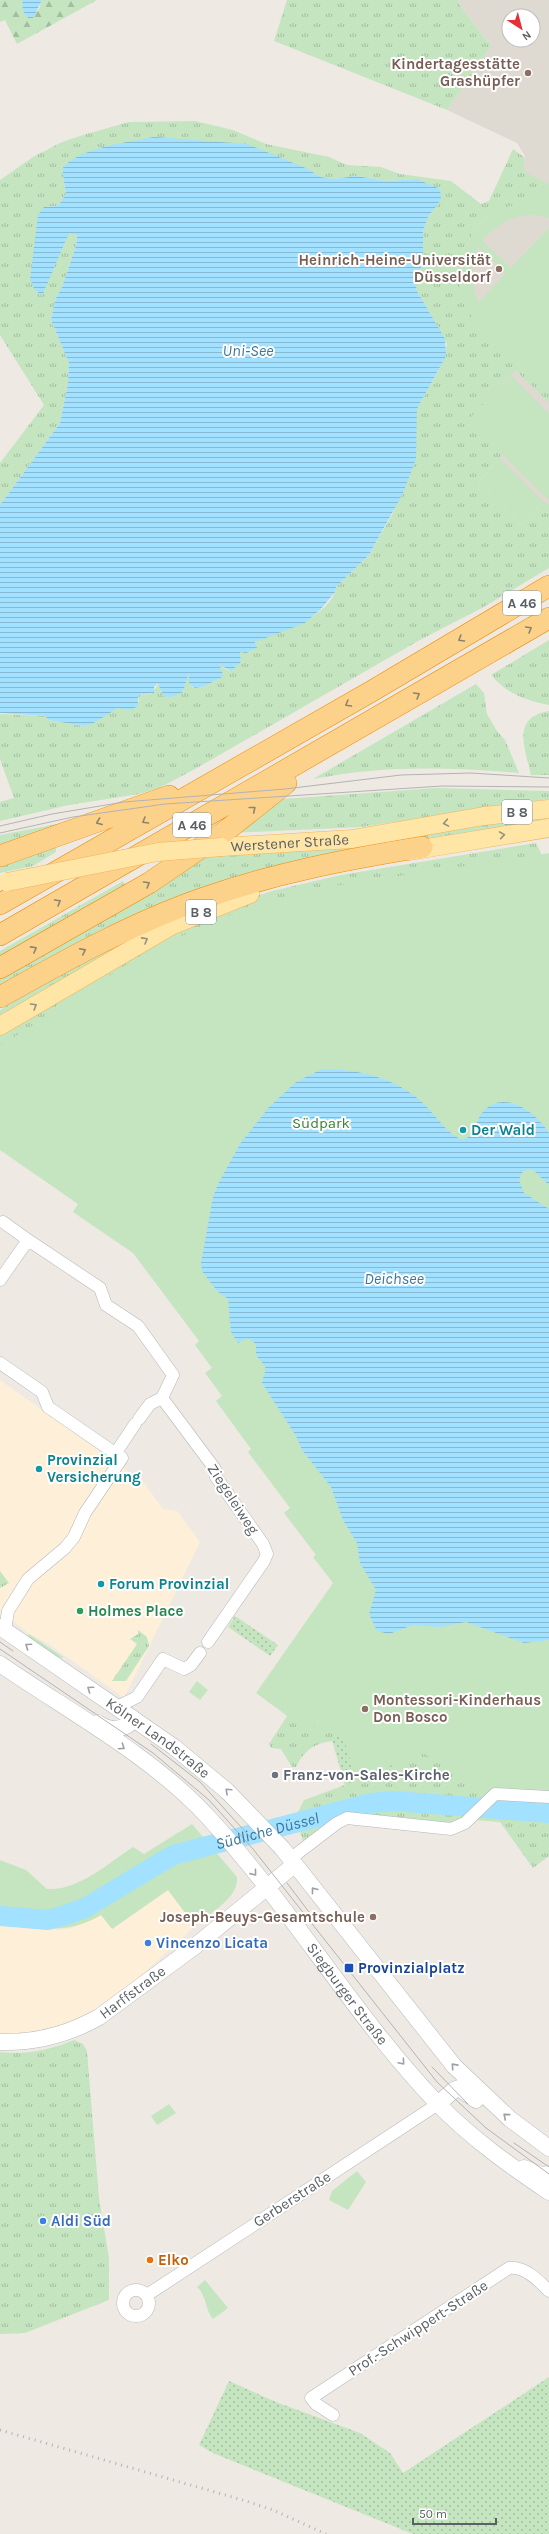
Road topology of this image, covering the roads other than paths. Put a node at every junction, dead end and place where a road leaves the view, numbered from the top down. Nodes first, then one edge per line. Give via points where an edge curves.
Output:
1 (549, 586) edge
2 (549, 618) edge
3 (383, 714) junction
4 (215, 781) junction
5 (549, 809) edge
6 (549, 828) edge
7 (422, 847) junction
8 (0, 856) edge
9 (2, 883) edge
10 (0, 904) edge
11 (0, 935) edge
12 (0, 968) edge
13 (0, 997) edge
14 (0, 1026) edge
15 (3, 1222) dead end
16 (28, 1240) junction
17 (0, 1280) edge
18 (0, 1363) edge
19 (162, 1398) junction
20 (118, 1456) junction
21 (4, 1612) edge
22 (2, 1633) edge
23 (208, 1642) dead end
24 (200, 1653) dead end
25 (0, 1664) edge
26 (137, 1696) junction
27 (117, 1707) junction
28 (79, 1716) junction
29 (131, 1717) junction
30 (549, 1797) edge
31 (292, 1862) junction
32 (266, 1888) junction
33 (0, 2042) edge
34 (491, 2103) junction
35 (438, 2104) junction
36 (549, 2148) edge
37 (508, 2165) junction
38 (549, 2174) edge
39 (549, 2192) edge
40 (549, 2291) edge
41 (147, 2295) dead end
42 (333, 2415) dead end

1 -> 4 highway, A 46
3 -> 2 highway, A 46
11 -> 3 highway, A 46
12 -> 3 highway via 150,883 227,830 291,779
4 -> 8 highway
4 -> 10 highway, A 46
5 -> 9 main road, Werstener Straße / B 8, bridge via 484,816 352,839 158,852
7 -> 6 main road, B 8
13 -> 7 highway via 72,956 135,926 204,898 333,862
14 -> 7 main road, B 8 via 142,942 201,912 270,888
15 - 16 street
16 - 17 street
16 - 19 street via 100,1288 106,1305 141,1330 173,1375
18 - 20 street via 42,1392 48,1407
19 - 20 street via 150,1404
19 - 23 street, Ziegeleiweg via 215,1468 216,1477 266,1548 266,1558
20 - 21 street via 66,1548 28,1579
21 - 22 street
27 -> 22 main road, Kölner Landstraße
24 - 26 street via 187,1668 163,1659
25 - 28 main road, Kölner Landstraße
26 - 27 street
26 - 29 street
27 - 29 main road, Kölner Landstraße
28 - 29 main road via 86,1715 112,1729 128,1725
28 -> 32 main road, Kölner Landstraße via 178,1788 222,1832
31 -> 29 main road, Kölner Landstraße via 256,1818 198,1765
30 - 31 street via 499,1793 487,1800 462,1825 451,1829 347,1818 337,1823
31 - 32 main road
34 -> 31 main road via 436,2045
32 - 33 main road, Harffstraße via 200,1943 99,2017 52,2036 24,2042
32 -> 35 main road, Siegburger Straße via 396,2055
34 - 35 main road via 479,2102 459,2088
36 -> 34 main road
35 - 37 main road, Siegburger Straße
35 - 41 street, Gerberstraße
37 - 38 main road, Siegburger Straße via 518,2164 537,2174
37 - 39 main road, Siegburger Straße
40 - 42 street, Prof.-Schwippert-Straße via 524,2271 516,2267 509,2268 311,2398

